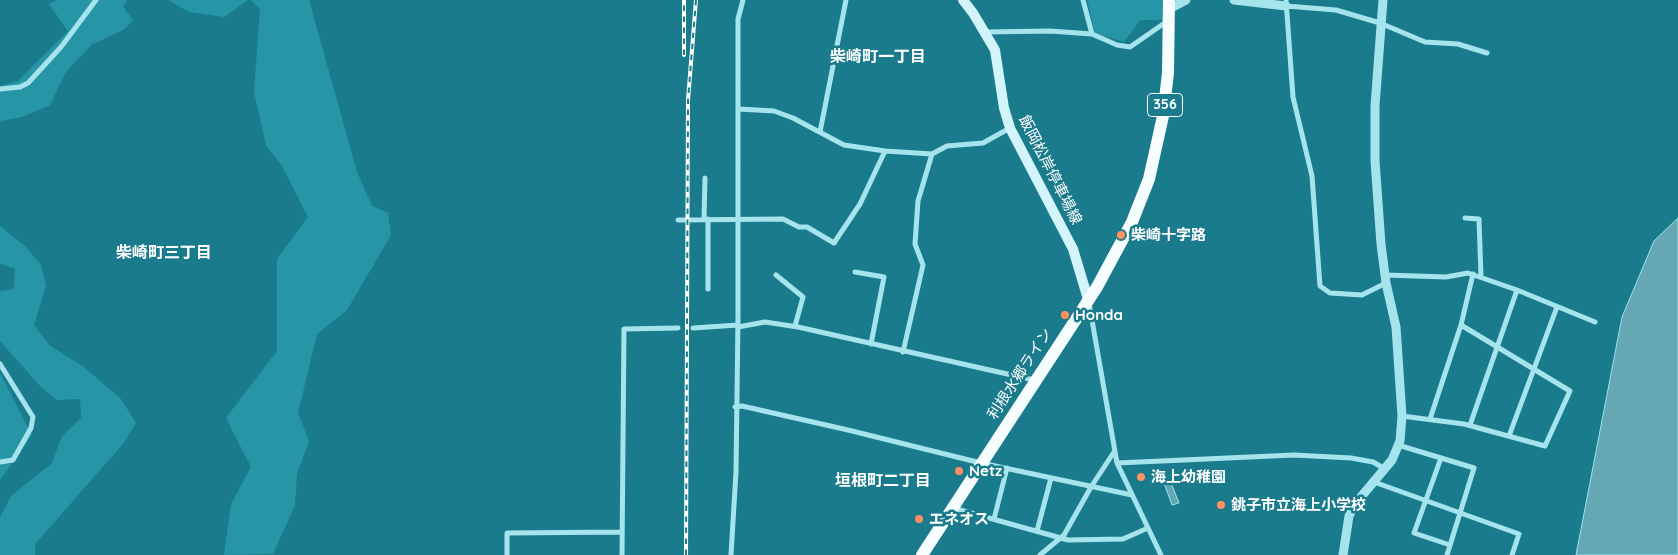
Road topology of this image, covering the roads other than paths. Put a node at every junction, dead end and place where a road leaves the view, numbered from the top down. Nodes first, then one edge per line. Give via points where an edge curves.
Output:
1 (96, 0) edge
2 (742, 0) edge
3 (846, 0) edge
4 (1083, 0) edge
5 (1186, 0) edge
6 (1234, 0) edge
7 (1383, 0) edge
8 (967, 2) edge
9 (1286, 3) edge
10 (1169, 10) edge
11 (1380, 23) junction
12 (985, 32) junction
13 (1092, 34) junction
14 (1487, 53) dead end
15 (0, 89) edge
16 (739, 109) junction
17 (1010, 128) junction
18 (820, 132) junction
19 (885, 151) junction
20 (932, 154) junction
21 (705, 178) dead end
22 (1465, 218) dead end
23 (706, 219) junction
24 (739, 219) junction
25 (678, 220) dead end
26 (856, 272) dead end
27 (1473, 274) junction
28 (776, 275) dead end
29 (1482, 277) junction
30 (1385, 279) junction
31 (708, 289) dead end
32 (1517, 290) junction
33 (1088, 299) junction
34 (1556, 307) junction
35 (1595, 322) dead end
36 (1461, 325) junction
37 (738, 326) junction
38 (795, 326) junction
39 (678, 328) dead end
40 (693, 328) dead end
41 (871, 344) junction
42 (1497, 347) junction
43 (903, 352) junction
44 (0, 364) edge
45 (1534, 369) junction
46 (1035, 380) junction
47 (735, 407) junction
48 (1402, 416) junction
49 (1430, 419) junction
50 (1470, 426) junction
51 (1509, 436) junction
52 (1398, 445) junction
53 (1114, 452) junction
54 (1442, 458) junction
55 (0, 462) edge
56 (981, 463) junction
57 (1117, 463) junction
58 (1007, 468) junction
59 (1385, 469) junction
60 (1051, 478) junction
61 (1374, 482) junction
62 (1091, 487) junction
63 (1132, 495) junction
64 (1426, 500) junction
65 (951, 507) junction
66 (1459, 513) junction
67 (994, 519) junction
68 (1148, 528) junction
69 (1037, 531) junction
70 (622, 532) junction
71 (1061, 539) junction
72 (1450, 545) junction
73 (507, 555) edge
74 (622, 555) edge
75 (731, 555) edge
76 (922, 555) edge
77 (1040, 555) edge
78 (1162, 555) edge
79 (1343, 555) edge
80 (1447, 555) edge
81 (1512, 555) edge

1 - 15 street via 61,47 28,83
2 - 16 street via 738,19
3 - 18 street
4 - 13 street
5 - 10 street
6 - 9 street
7 - 11 street
8 - 12 main road, 飯岡松岸停車場線
9 - 11 street via 1336,10
9 - 30 street via 1293,97 1312,176 1320,286 1330,293 1362,295
10 - 13 street via 1130,47 1116,45
10 - 33 highway, 利根水郷ライン / 356 via 1164,107 1149,179 1124,239
11 - 14 street via 1424,42 1458,44
11 - 30 street via 1375,106 1376,161
12 - 13 street
12 - 17 main road, 飯岡松岸停車場線 via 997,56
16 - 18 street via 774,111
16 - 24 street
17 - 20 street via 983,143 947,146
17 - 33 main road, 飯岡松岸停車場線 via 1073,249
18 - 19 street via 844,145
19 - 20 street
19 - 24 street via 860,204 834,243 807,226 799,228 783,219
20 - 43 street via 918,201 915,244 923,265
21 - 23 street
22 - 29 street via 1479,220
23 - 24 street
23 - 25 street
23 - 31 street
24 - 37 street
26 - 41 street via 884,277
27 - 29 street
27 - 30 street
27 - 36 street
28 - 38 street via 803,297
29 - 32 street
30 - 48 street via 1396,327
32 - 34 street
32 - 42 street
33 - 46 highway, 利根水郷ライン / 356
33 - 53 street
34 - 35 street
34 - 45 street
36 - 42 street
36 - 49 street
37 - 38 street via 765,322
37 - 40 street
37 - 47 street
38 - 41 street
39 - 70 street via 624,328
41 - 43 street
42 - 45 street
42 - 50 street
43 - 46 street
44 - 55 street via 33,418 13,460
45 - 51 street
45 - 51 street via 1570,391 1545,446
46 - 56 highway, 利根水郷ライン / 356
47 - 56 street via 848,430
47 - 75 street via 736,472
48 - 49 street
48 - 52 street
49 - 50 street
50 - 51 street
52 - 54 street
52 - 59 street
53 - 57 street
53 - 62 street
54 - 64 street
54 - 66 street via 1474,468
56 - 58 street
56 - 65 highway, 利根水郷ライン / 356
57 - 59 street via 1294,455 1351,458 1373,462
57 - 63 street
58 - 60 street
58 - 67 street
59 - 61 street
60 - 62 street
60 - 69 street
61 - 64 street
61 - 79 street via 1349,516
62 - 63 street
62 - 71 street
63 - 68 street
64 - 66 street
64 - 72 street via 1414,534
65 - 67 street
65 - 76 highway, 利根水郷ライン / 356
66 - 72 street
66 - 81 street via 1519,534
67 - 69 street
68 - 71 street via 1124,539
68 - 78 street
69 - 71 street
70 - 73 street via 507,533
70 - 74 street
71 - 77 street
72 - 80 street

